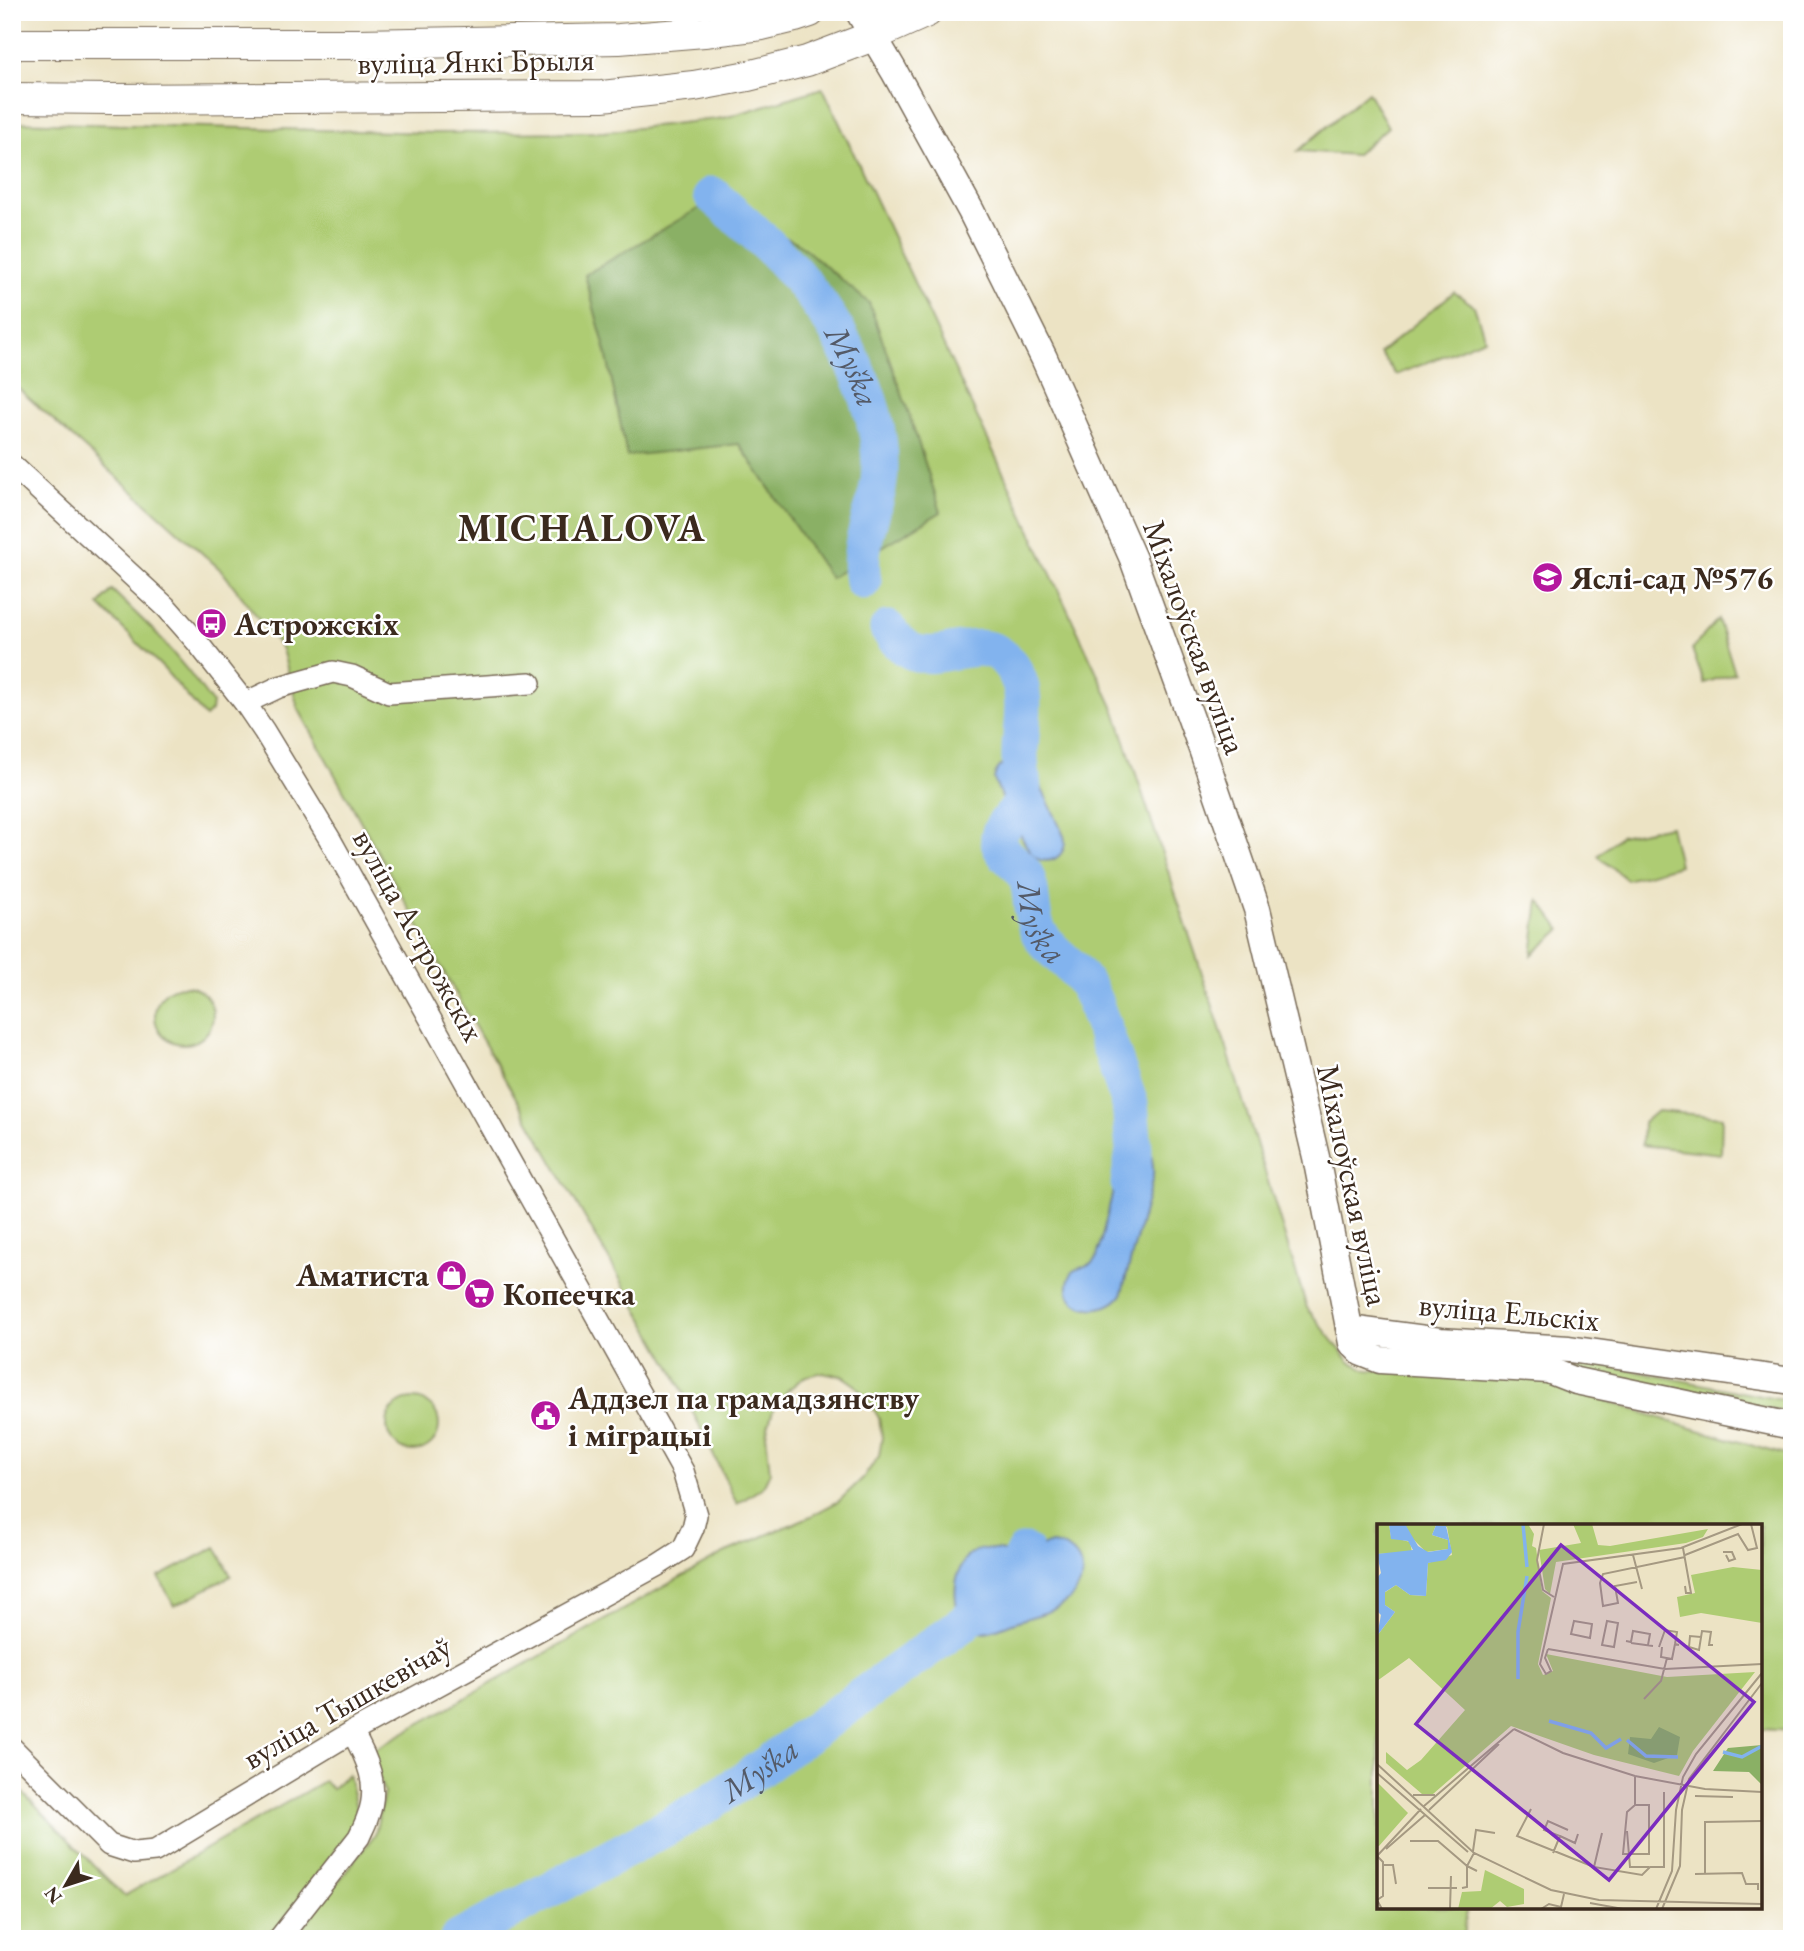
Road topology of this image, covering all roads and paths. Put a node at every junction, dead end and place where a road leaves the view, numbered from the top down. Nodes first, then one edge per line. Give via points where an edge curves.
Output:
1 (810, 12) edge
2 (927, 12) edge
3 (866, 24) edge
4 (12, 44) edge
5 (12, 98) edge
6 (12, 465) edge
7 (530, 684) dead end
8 (245, 703) junction
9 (1349, 1329) junction
10 (1792, 1381) edge
11 (1792, 1426) edge
12 (691, 1494) joint
13 (352, 1732) junction
14 (12, 1748) edge
15 (279, 1939) edge

1 - 4 main road, вуліца Янкі Брыля via 704,32 525,42
2 - 3 main road, вуліца Янкі Брыля
3 - 5 main road, вуліца Янкі Брыля via 807,61 694,86 602,96
3 - 9 street, Міхалоўская вуліца via 971,211 1044,358 1138,572 1257,909 1316,1157
6 - 8 street, вуліца Астрожскіх via 167,608
7 - 8 street via 389,693 333,672 279,687
8 - 12 street, вуліца Астрожскіх via 331,841 683,1471
9 - 10 street, вуліца Ельскіх via 1440,1341 1569,1349
9 - 11 street, вуліца Ельскіх via 1352,1343 1380,1360 1548,1370 1576,1381
12 - 13 street, вуліца Тышкевічаў via 696,1514 683,1549
13 - 14 street, вуліца Тышкевічаў via 155,1851 134,1853 109,1845
13 - 15 street via 365,1753 372,1779 368,1817 359,1837

